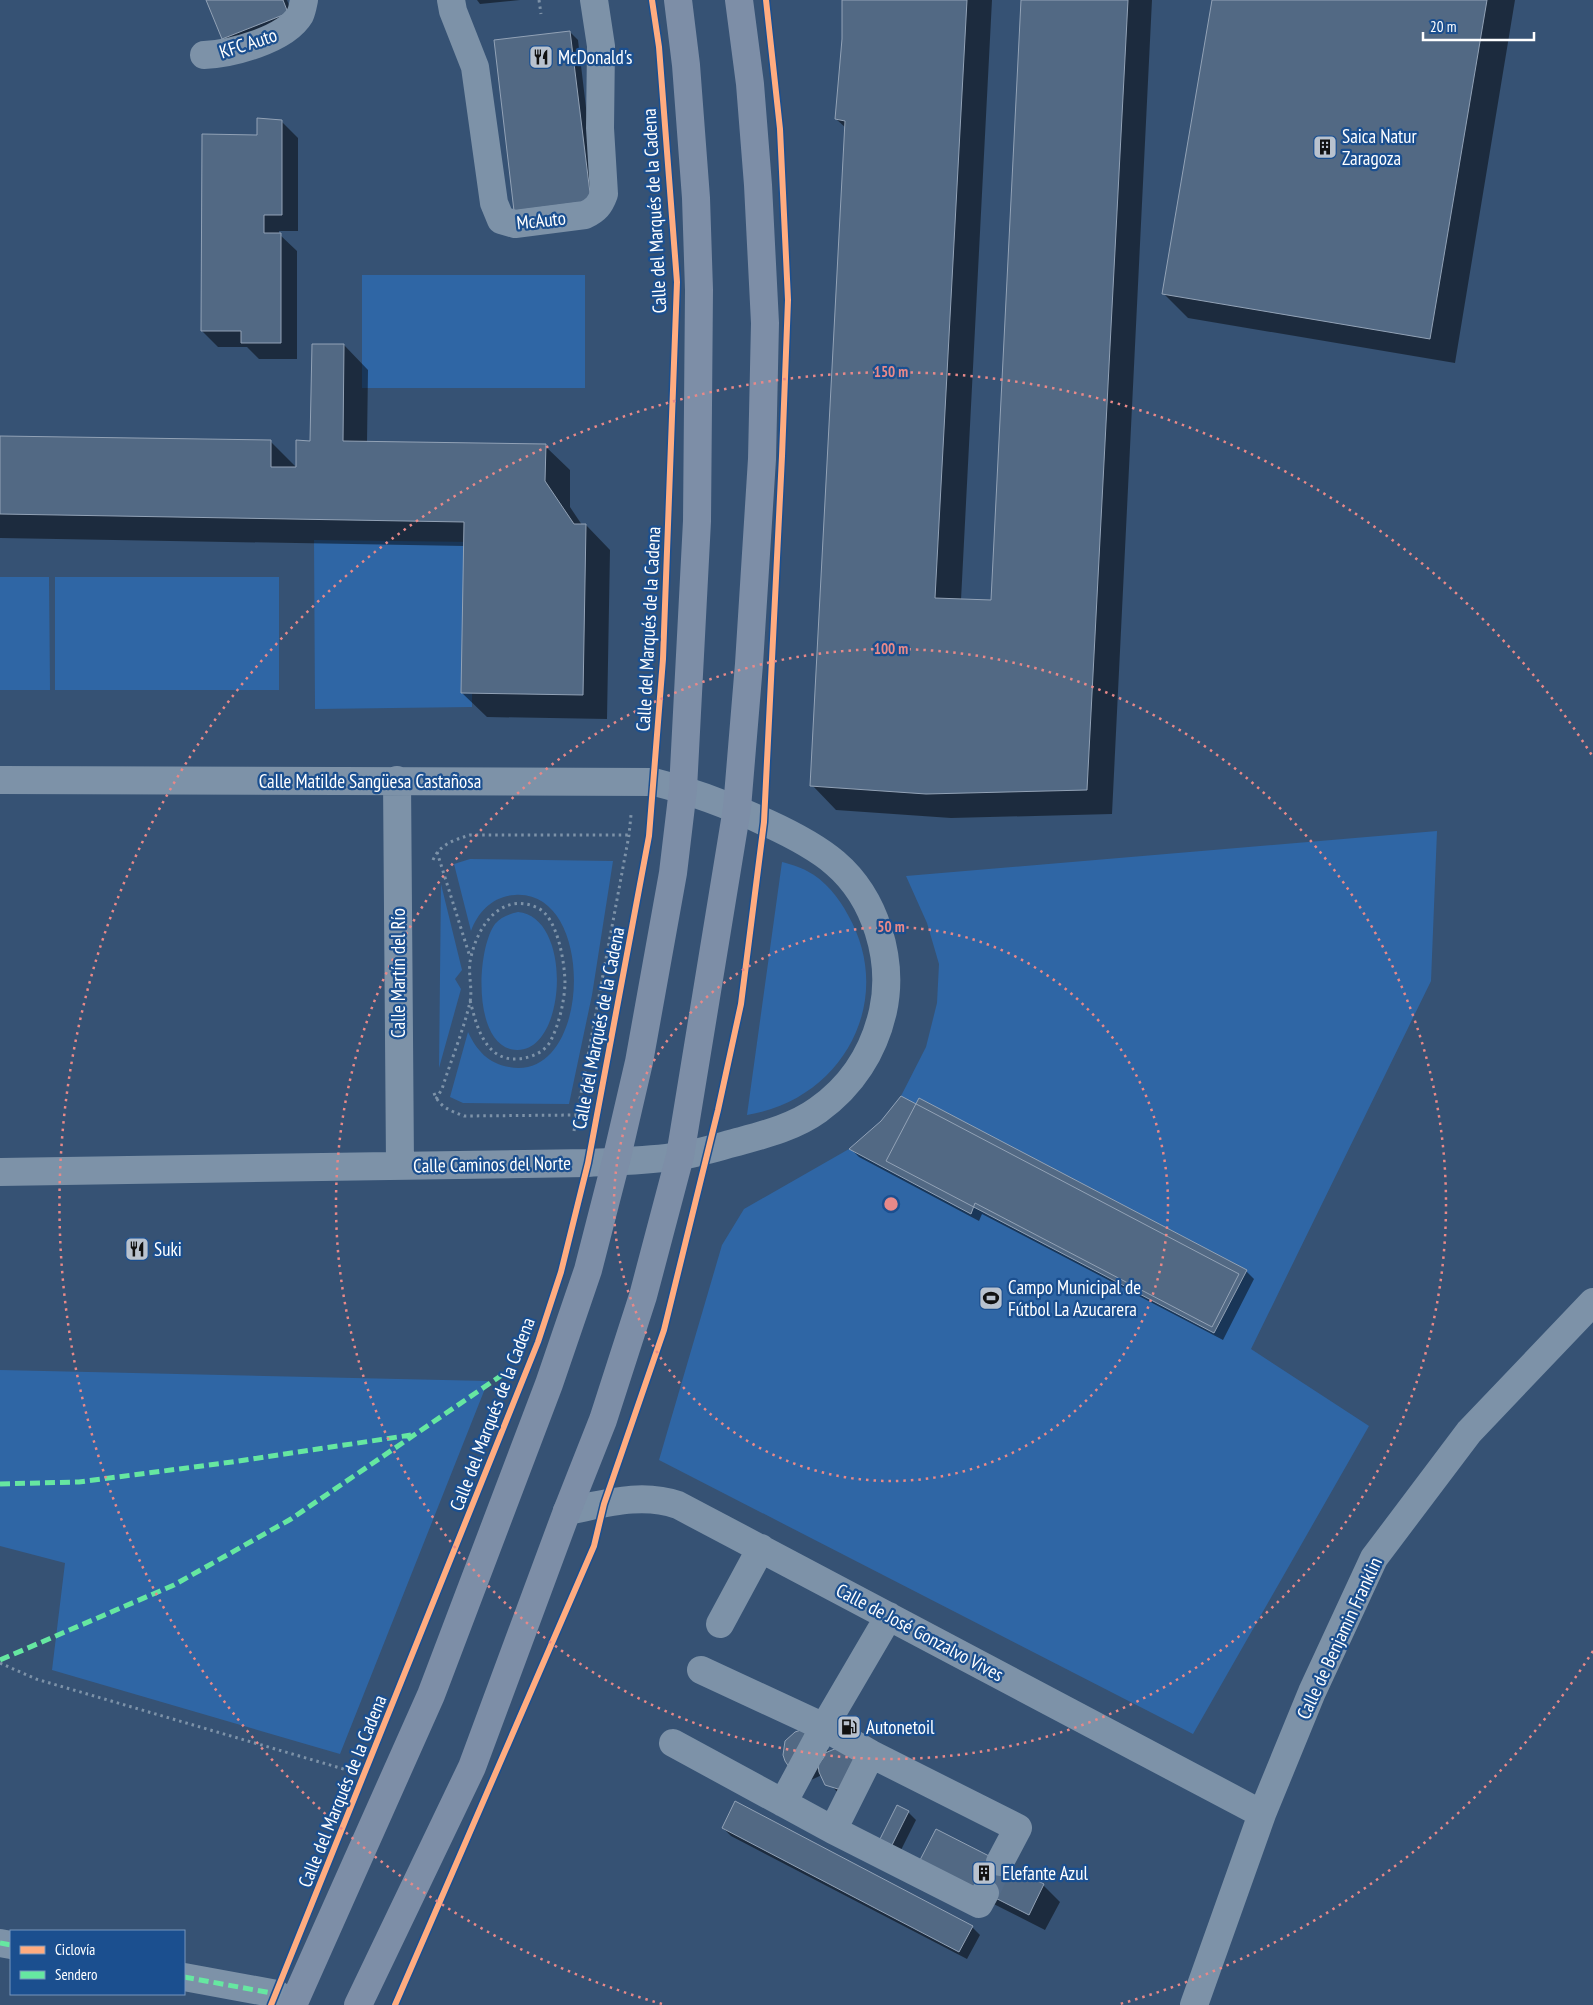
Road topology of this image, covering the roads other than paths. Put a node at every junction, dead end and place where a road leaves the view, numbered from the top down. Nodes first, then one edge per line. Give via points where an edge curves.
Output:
1 (304, 0) edge
2 (451, 0) edge
3 (594, 0) edge
4 (678, 0) edge
5 (738, 0) edge
6 (204, 55) dead end
7 (0, 780) edge
8 (397, 780) junction
9 (683, 789) junction
10 (736, 808) junction
11 (680, 1156) junction
12 (616, 1162) junction
13 (400, 1165) junction
14 (0, 1172) edge
15 (1593, 1302) edge
16 (567, 1512) junction
17 (761, 1548) junction
18 (889, 1616) junction
19 (720, 1624) dead end
20 (701, 1670) dead end
21 (824, 1727) junction
22 (673, 1743) dead end
23 (871, 1754) junction
24 (783, 1803) junction
25 (1262, 1814) junction
26 (833, 1830) junction
27 (1000, 1862) tunnel mouth
28 (985, 1893) dead end
29 (185, 1977) edge
30 (285, 2000) edge
31 (358, 2005) edge
32 (1194, 2005) edge

1 - 6 street, KFC Auto via 300,15 285,30 230,52
2 - 3 street, McAuto via 452,11 475,67 494,203 500,220 515,224 585,215 601,203 604,194 600,128 601,46
4 - 9 main road, Calle del Marqués de la Cadena via 686,65 700,290 697,521
5 - 10 main road via 750,84 765,323 762,459
7 - 8 street, Calle Matilde Sangüesa Castañosa
8 - 9 street, Calle Matilde Sangüesa Castañosa via 654,782
8 - 13 street, Calle Martín del Río
9 - 10 street, Calle Matilde Sangüesa Castañosa
9 - 12 main road, Calle del Marqués de la Cadena via 673,873
10 - 11 main road
10 - 11 street, Calle Caminos del Norte via 815,848 851,880 871,913 883,951 887,976 884,1004 880,1024 863,1062 853,1078 818,1111 757,1137
11 - 12 street, Calle Caminos del Norte
11 - 16 main road via 627,1348 604,1420
12 - 13 street, Calle Caminos del Norte
12 - 30 main road, Calle del Marqués de la Cadena via 588,1270 549,1384 434,1686
13 - 14 street, Calle Caminos del Norte
15 - 25 street, Calle de Benjamin Franklin via 1468,1432 1374,1558 1312,1692
16 - 17 street, Calle de José Gonzalvo Vives via 633,1499 662,1499
16 - 31 main road via 472,1767
17 - 18 street, Calle de José Gonzalvo Vives
17 - 19 street
18 - 21 street
18 - 25 street, Calle de José Gonzalvo Vives
20 - 21 street
21 - 23 street
21 - 24 street
22 - 24 street
23 - 26 street
23 - 27 street via 1018,1828
24 - 26 street
25 - 32 street, Calle de Benjamin Franklin
26 - 28 street via 979,1904
29 - 30 street

